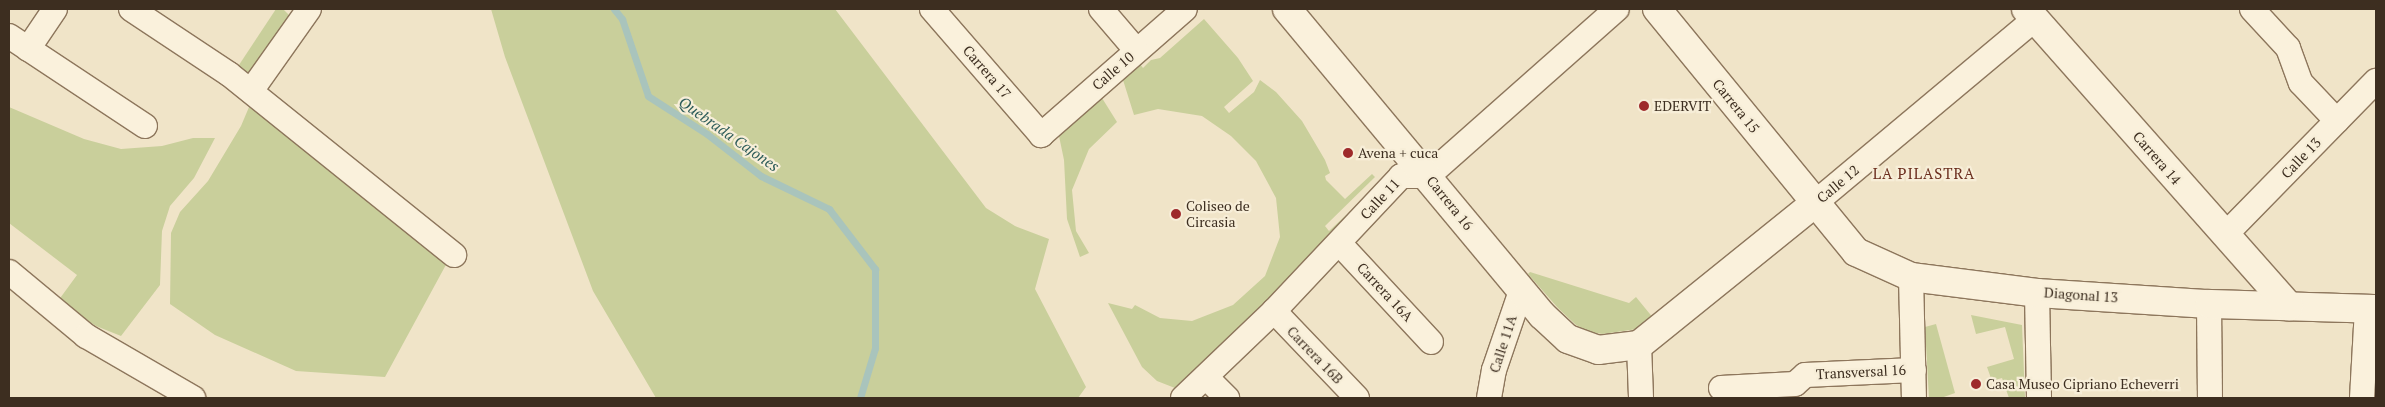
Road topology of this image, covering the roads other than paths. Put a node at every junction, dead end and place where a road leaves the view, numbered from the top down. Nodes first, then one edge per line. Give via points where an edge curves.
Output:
1 (55, 9) edge
2 (132, 9) edge
3 (932, 9) edge
4 (1101, 9) edge
5 (1185, 9) edge
6 (1287, 9) edge
7 (1617, 9) edge
8 (1657, 9) edge
9 (2252, 9) edge
10 (304, 10) edge
11 (2030, 14) edge
12 (9, 36) edge
13 (28, 49) junction
14 (1136, 50) junction
15 (2376, 81) edge
16 (251, 90) junction
17 (2337, 120) junction
18 (145, 126) dead end
19 (1041, 135) joint
20 (1428, 176) junction
21 (1816, 202) junction
22 (2225, 235) junction
23 (1339, 243) junction
24 (454, 255) dead end
25 (9, 272) edge
26 (1912, 277) junction
27 (1521, 291) junction
28 (2037, 292) junction
29 (2209, 304) junction
30 (2289, 306) junction
31 (2372, 309) edge
32 (1274, 311) junction
33 (1431, 342) dead end
34 (1639, 345) junction
35 (1914, 370) junction
36 (1805, 375) junction
37 (1206, 377) junction
38 (1721, 388) dead end
39 (193, 398) edge
40 (1183, 398) edge
41 (1227, 398) edge
42 (1357, 398) edge
43 (1489, 398) edge
44 (1642, 398) edge
45 (1806, 398) edge
46 (1914, 398) edge
47 (2039, 398) edge
48 (2210, 398) edge
49 (2362, 398) edge

1 - 13 street
2 - 16 street
3 - 19 street, Carrera 17
4 - 14 street
5 - 14 street, Calle 10
6 - 20 main road, Carrera 16
7 - 20 street
8 - 21 main road, Carrera 15
9 - 17 street via 2288,48 2301,83
10 - 16 street
11 - 21 street, Calle 12
11 - 22 main road, Carrera 14
12 - 13 street
13 - 18 street
14 - 19 street, Calle 10
15 - 17 street, Calle 13
16 - 24 street
17 - 22 street, Calle 13
20 - 23 street, Calle 11 via 1402,176
20 - 27 main road, Carrera 16
21 - 26 main road, Diagonal 13 via 1856,252
21 - 34 main road, Calle 12
22 - 30 main road, Carrera 14
23 - 32 street, Calle 11
23 - 33 street, Carrera 16A
25 - 39 street via 86,336
26 - 28 main road, Diagonal 13
26 - 35 street
27 - 34 main road, Carrera 16 via 1568,338 1598,350
27 - 43 street, Calle 11A via 1494,370
28 - 29 main road, Diagonal 13
28 - 47 street
29 - 30 main road, Diagonal 13
29 - 48 street
30 - 31 main road, Diagonal 13
31 - 49 street
32 - 37 street, Calle 11
32 - 42 street, Carrera 16B
34 - 44 street
35 - 36 street, Transversal 16
35 - 46 street
36 - 38 street, Transversal 16 via 1795,384
36 - 45 street
37 - 40 street, Calle 11
37 - 41 street

